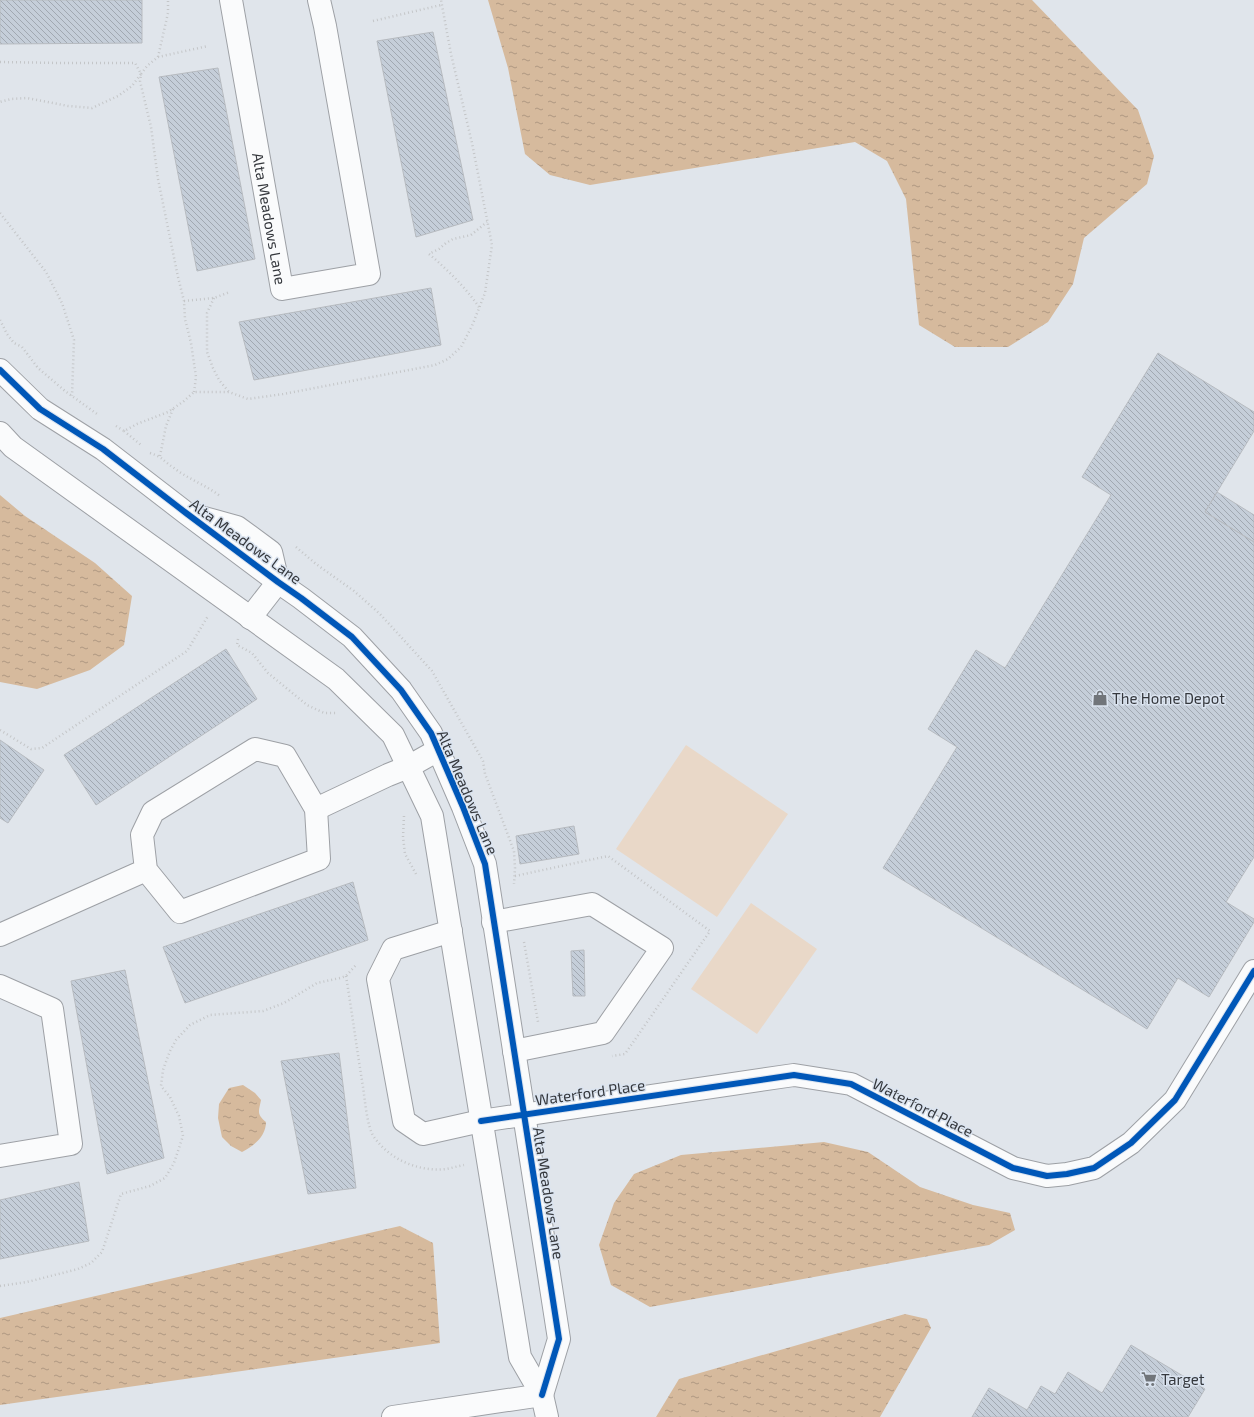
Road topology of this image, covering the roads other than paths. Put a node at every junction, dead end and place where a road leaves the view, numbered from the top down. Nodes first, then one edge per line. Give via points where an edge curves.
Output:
1 (231, 0) edge
2 (319, 0) edge
3 (0, 370) edge
4 (0, 432) edge
5 (278, 582) junction
6 (250, 618) junction
7 (438, 750) junction
8 (408, 767) junction
9 (316, 809) junction
10 (146, 870) junction
11 (493, 922) junction
12 (451, 931) junction
13 (0, 935) edge
14 (1254, 971) edge
15 (0, 986) edge
16 (514, 1052) junction
17 (524, 1115) junction
18 (481, 1121) junction
19 (0, 1156) edge
20 (542, 1395) junction
21 (393, 1417) edge
22 (547, 1417) edge

1 - 2 street, Alta Meadows Lane via 282,289 369,274
3 - 5 street, Alta Meadows Lane via 40,409 103,449 186,513 237,527 252,537 271,552
4 - 6 street via 13,447
5 - 6 street
5 - 7 street, Alta Meadows Lane via 352,637 401,690 431,733
6 - 8 street via 336,679 393,735
7 - 8 street, Alta Meadows Lane
7 - 11 street, Alta Meadows Lane via 485,864
8 - 9 street, Alta Meadows Lane
8 - 12 street via 432,816
9 - 10 street via 319,859 180,912
9 - 10 street via 285,756 255,749 153,812 142,835
10 - 13 street
11 - 16 street, Alta Meadows Lane
11 - 16 street via 592,904 662,948 603,1033
12 - 18 street
12 - 18 street, Waterford Place via 393,949 378,979 404,1121 423,1134
14 - 17 street, Waterford Place via 1175,1100 1131,1143 1094,1168 1067,1174 1047,1176 1013,1168 851,1084 794,1075
15 - 19 street via 52,1009 71,1144
16 - 17 street, Alta Meadows Lane
17 - 18 street, Waterford Place
17 - 20 street, Alta Meadows Lane via 559,1339
18 - 20 street via 520,1357
20 - 21 street
20 - 22 street

